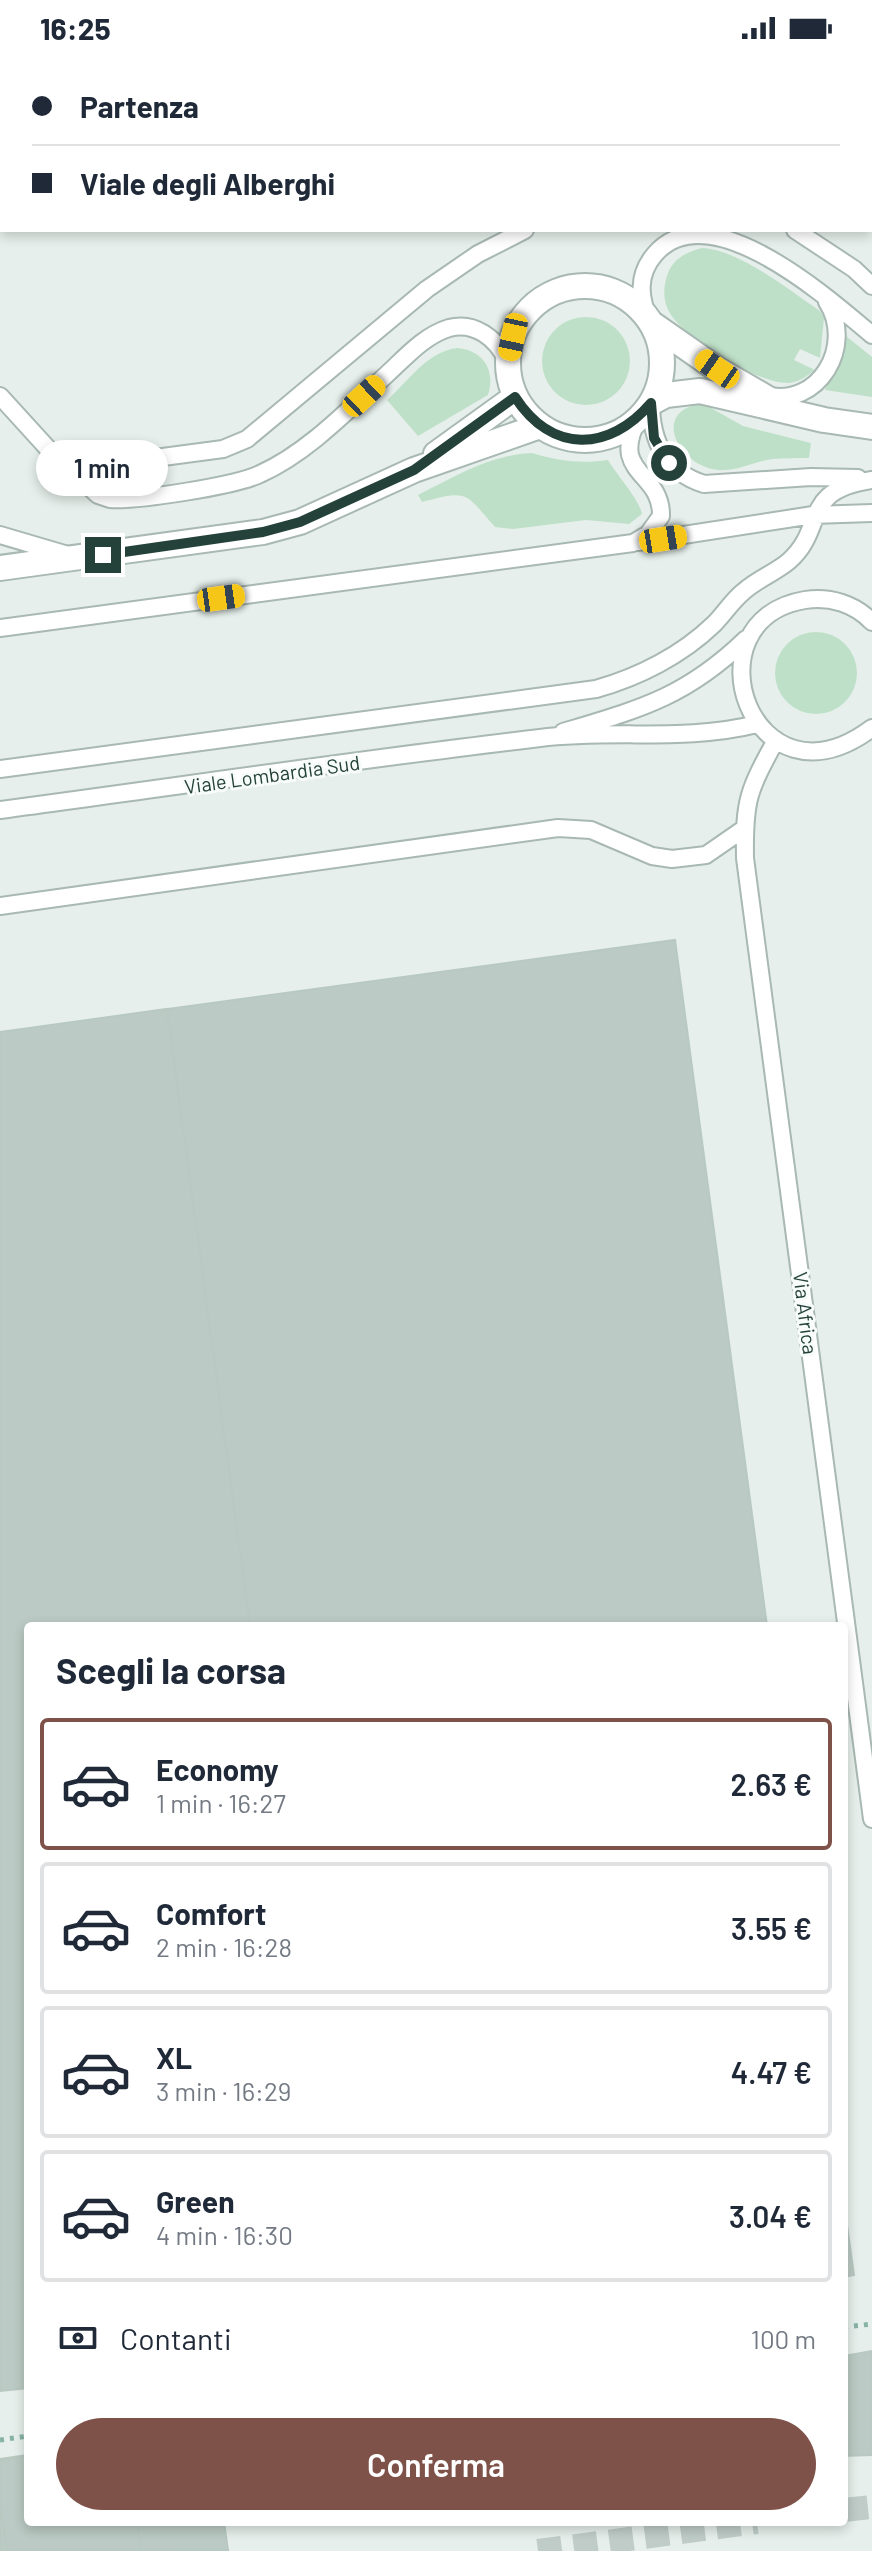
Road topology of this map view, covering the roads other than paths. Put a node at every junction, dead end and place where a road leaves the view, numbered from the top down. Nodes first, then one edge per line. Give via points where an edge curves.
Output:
1 (521, 232) edge
2 (798, 232) edge
3 (872, 286) edge
4 (821, 294) junction
5 (650, 323) junction
6 (872, 335) edge
7 (507, 361) junction
8 (758, 393) junction
9 (0, 396) edge
10 (515, 397) junction
11 (644, 411) junction
12 (791, 412) junction
13 (540, 426) junction
14 (872, 427) edge
15 (58, 458) junction
16 (414, 470) junction
17 (872, 480) edge
18 (872, 513) edge
19 (813, 515) junction
20 (0, 535) edge
21 (633, 543) junction
22 (77, 558) junction
23 (0, 568) edge
24 (872, 622) edge
25 (0, 628) edge
26 (753, 633) junction
27 (757, 724) junction
28 (872, 728) edge
29 (545, 737) junction
30 (776, 740) junction
31 (0, 769) edge
32 (0, 810) edge
33 (745, 828) junction
34 (0, 906) edge
35 (846, 1622) edge
36 (848, 1637) edge
37 (872, 1819) edge

1 - 15 lane via 427,289 236,445 95,466
2 - 3 lane
4 - 5 lane via 736,244 688,234 659,250 643,273 641,302
4 - 6 lane
4 - 8 lane via 835,317 836,331 822,376 815,386 791,398
5 - 7 street via 616,293 591,287 564,289 540,300 522,319
5 - 8 street
5 - 11 street via 662,361 659,383
7 - 10 street
7 - 15 lane via 483,333 447,329 419,344 347,412 281,462 242,481 110,499 98,495
8 - 12 street
9 - 15 lane
10 - 13 street
10 - 16 street
11 - 12 street via 666,395 700,391
11 - 13 street via 604,438 582,441
11 - 17 lane via 669,463 704,484 811,477
11 - 21 lane via 629,435 629,455 658,496 661,516
12 - 14 street
13 - 16 street
16 - 22 street via 300,522 263,532
17 - 19 lane via 837,491
18 - 19 lane
19 - 21 lane
19 - 31 lane via 803,543 788,562 741,593 713,625 678,652 618,683
20 - 22 lane
21 - 25 lane
22 - 23 street
24 - 26 lane, Viale Lombardia Sud via 841,602 816,598 792,602
26 - 27 lane via 740,679
26 - 29 lane, Viale Lombardia Sud via 720,664 651,706
27 - 29 lane, Viale Lombardia Sud via 681,736
27 - 30 lane
28 - 30 lane via 851,744 826,752 800,750
29 - 32 lane, Viale Lombardia Sud
30 - 33 lane, Via Africa via 751,786
33 - 34 lane via 721,847 688,859 652,856 591,830 558,828
33 - 35 lane, Via Africa
36 - 37 lane, Via Africa

